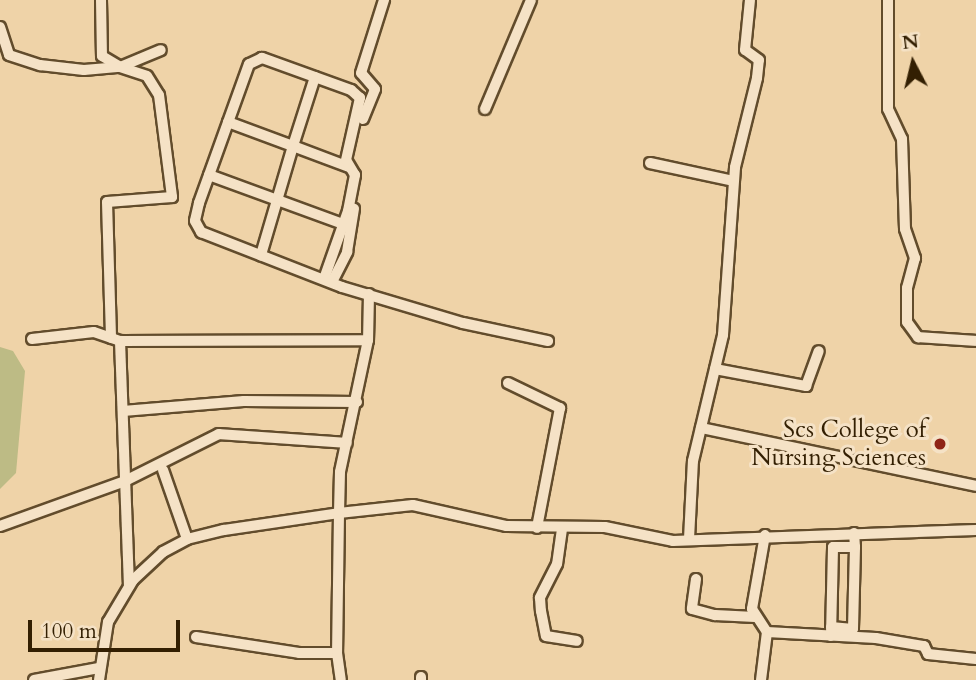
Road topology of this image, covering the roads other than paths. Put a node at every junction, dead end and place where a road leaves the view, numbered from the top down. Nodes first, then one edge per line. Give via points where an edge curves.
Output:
1 (101, 0) edge
2 (384, 0) edge
3 (531, 0) edge
4 (750, 0) edge
5 (888, 0) edge
6 (0, 27) edge
7 (161, 50) dead end
8 (120, 67) junction
9 (315, 77) junction
10 (485, 109) dead end
11 (228, 122) junction
12 (293, 146) junction
13 (650, 163) dead end
14 (349, 167) junction
15 (209, 175) junction
16 (733, 181) junction
17 (278, 201) junction
18 (343, 224) junction
19 (261, 255) junction
20 (328, 281) junction
21 (369, 294) junction
22 (32, 339) dead end
23 (116, 340) junction
24 (368, 341) junction
25 (548, 341) dead end
26 (976, 341) edge
27 (819, 351) dead end
28 (715, 369) junction
29 (508, 383) dead end
30 (357, 402) junction
31 (123, 411) junction
32 (701, 428) junction
33 (347, 443) junction
34 (163, 470) dead end
35 (125, 481) junction
36 (976, 486) edge
37 (340, 513) junction
38 (0, 526) edge
39 (537, 528) junction
40 (562, 529) junction
41 (976, 530) edge
42 (854, 533) junction
43 (765, 535) junction
44 (187, 539) junction
45 (689, 539) junction
46 (855, 547) junction
47 (696, 579) dead end
48 (129, 586) junction
49 (755, 617) junction
50 (831, 631) junction
51 (767, 632) junction
52 (196, 637) dead end
53 (578, 641) dead end
54 (337, 653) junction
55 (976, 659) edge
56 (99, 668) junction
57 (34, 680) edge
58 (99, 680) edge
59 (341, 680) edge
60 (761, 680) edge

1 - 8 street via 102,56
2 - 20 street via 361,73 375,89 353,142 357,183 347,252
3 - 10 street
4 - 16 street via 745,50 759,60
5 - 26 street via 888,109 902,139 905,229 915,258 907,288 907,322 918,337
6 - 8 street via 9,55 40,65 84,70
7 - 8 street
8 - 23 street via 147,76 159,95 172,197 107,202
9 - 11 street via 262,58 249,64
9 - 12 street
9 - 14 street via 360,98 362,106 346,160
11 - 12 street
11 - 15 street
12 - 14 street
12 - 17 street
13 - 16 street
14 - 18 street via 355,175
15 - 17 street
15 - 19 street via 195,221 201,232
16 - 28 street via 723,335
17 - 18 street
17 - 19 street
18 - 20 street
19 - 20 street
20 - 21 street
21 - 24 street
21 - 25 street via 463,323
22 - 23 street via 94,332
23 - 24 street
23 - 31 street
24 - 30 street
27 - 28 street via 806,386
28 - 32 street
29 - 39 street via 560,408
30 - 31 street via 244,401
30 - 33 street
31 - 35 street
32 - 36 street
32 - 45 street via 693,461
33 - 35 street via 219,434
33 - 37 street
34 - 44 street
35 - 38 street
35 - 48 street
37 - 39 street via 413,505
37 - 44 street
37 - 54 street
39 - 40 street
40 - 45 street via 605,527 650,538
40 - 53 street via 557,564 540,598 541,611 546,636
41 - 42 street
42 - 43 street
42 - 46 street
43 - 45 street
43 - 49 street
44 - 48 street via 147,565
46 - 50 street via 853,629
46 - 50 street via 833,547
47 - 49 street via 692,609
48 - 56 street via 108,622
49 - 51 street
50 - 51 street
50 - 55 street via 924,646 928,654
51 - 60 street
52 - 54 street via 299,653
54 - 59 street
56 - 57 street
56 - 58 street

